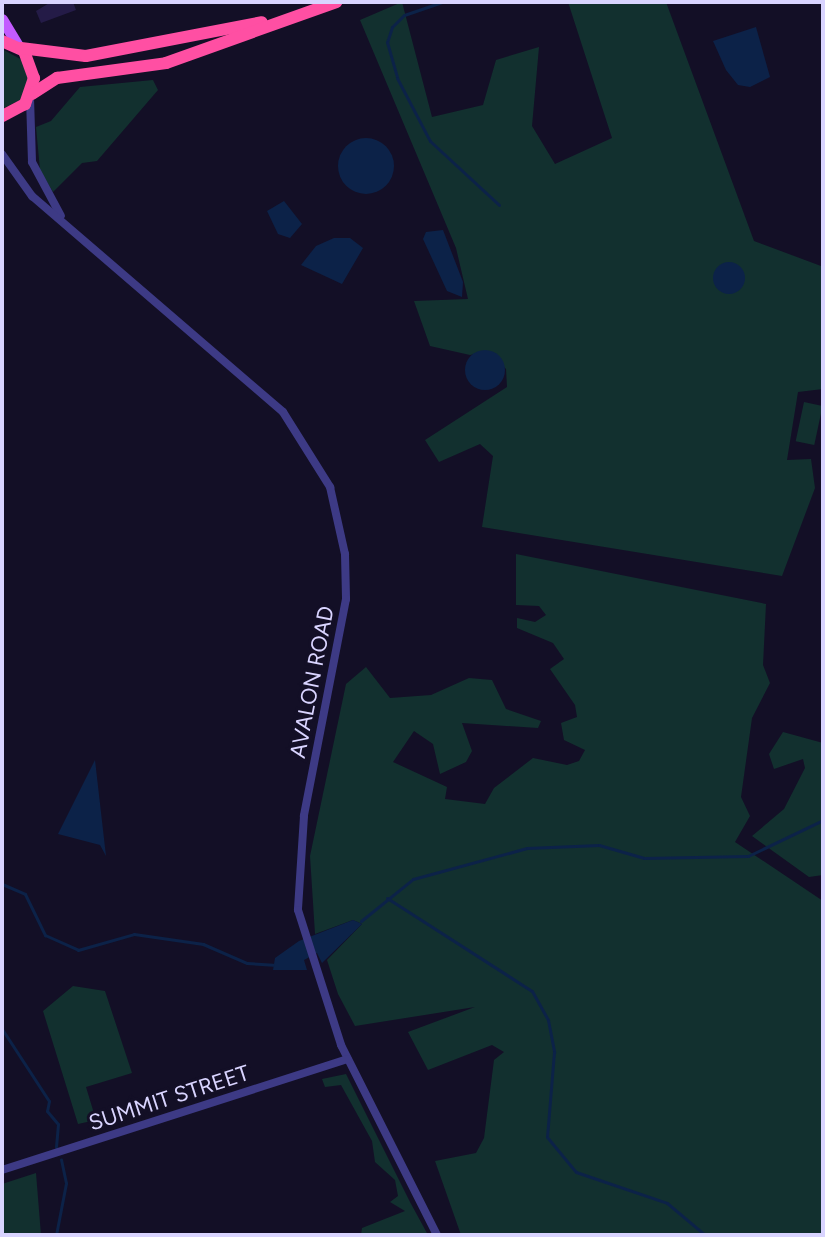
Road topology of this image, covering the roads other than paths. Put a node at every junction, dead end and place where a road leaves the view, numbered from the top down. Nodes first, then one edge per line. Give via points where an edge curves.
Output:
1 (336, 2) edge
2 (307, 12) junction
3 (2, 19) edge
4 (2, 41) edge
5 (20, 47) junction
6 (31, 96) junction
7 (2, 116) edge
8 (2, 154) edge
9 (64, 220) junction
10 (348, 1059) junction
11 (2, 1170) edge
12 (437, 1235) edge

1 - 2 highway
2 - 5 highway via 86,56
2 - 6 highway via 163,64 57,78
3 - 5 main road
4 - 5 highway
5 - 6 highway via 32,70
6 - 7 highway
6 - 9 street, AVALON ROAD via 32,162
8 - 9 street, AVALON ROAD via 26,190
9 - 10 street, AVALON ROAD via 283,412 317,460 334,499 345,554 346,599 298,861 303,939
10 - 11 street, SUMMIT STREET
10 - 12 street, AVALON ROAD

